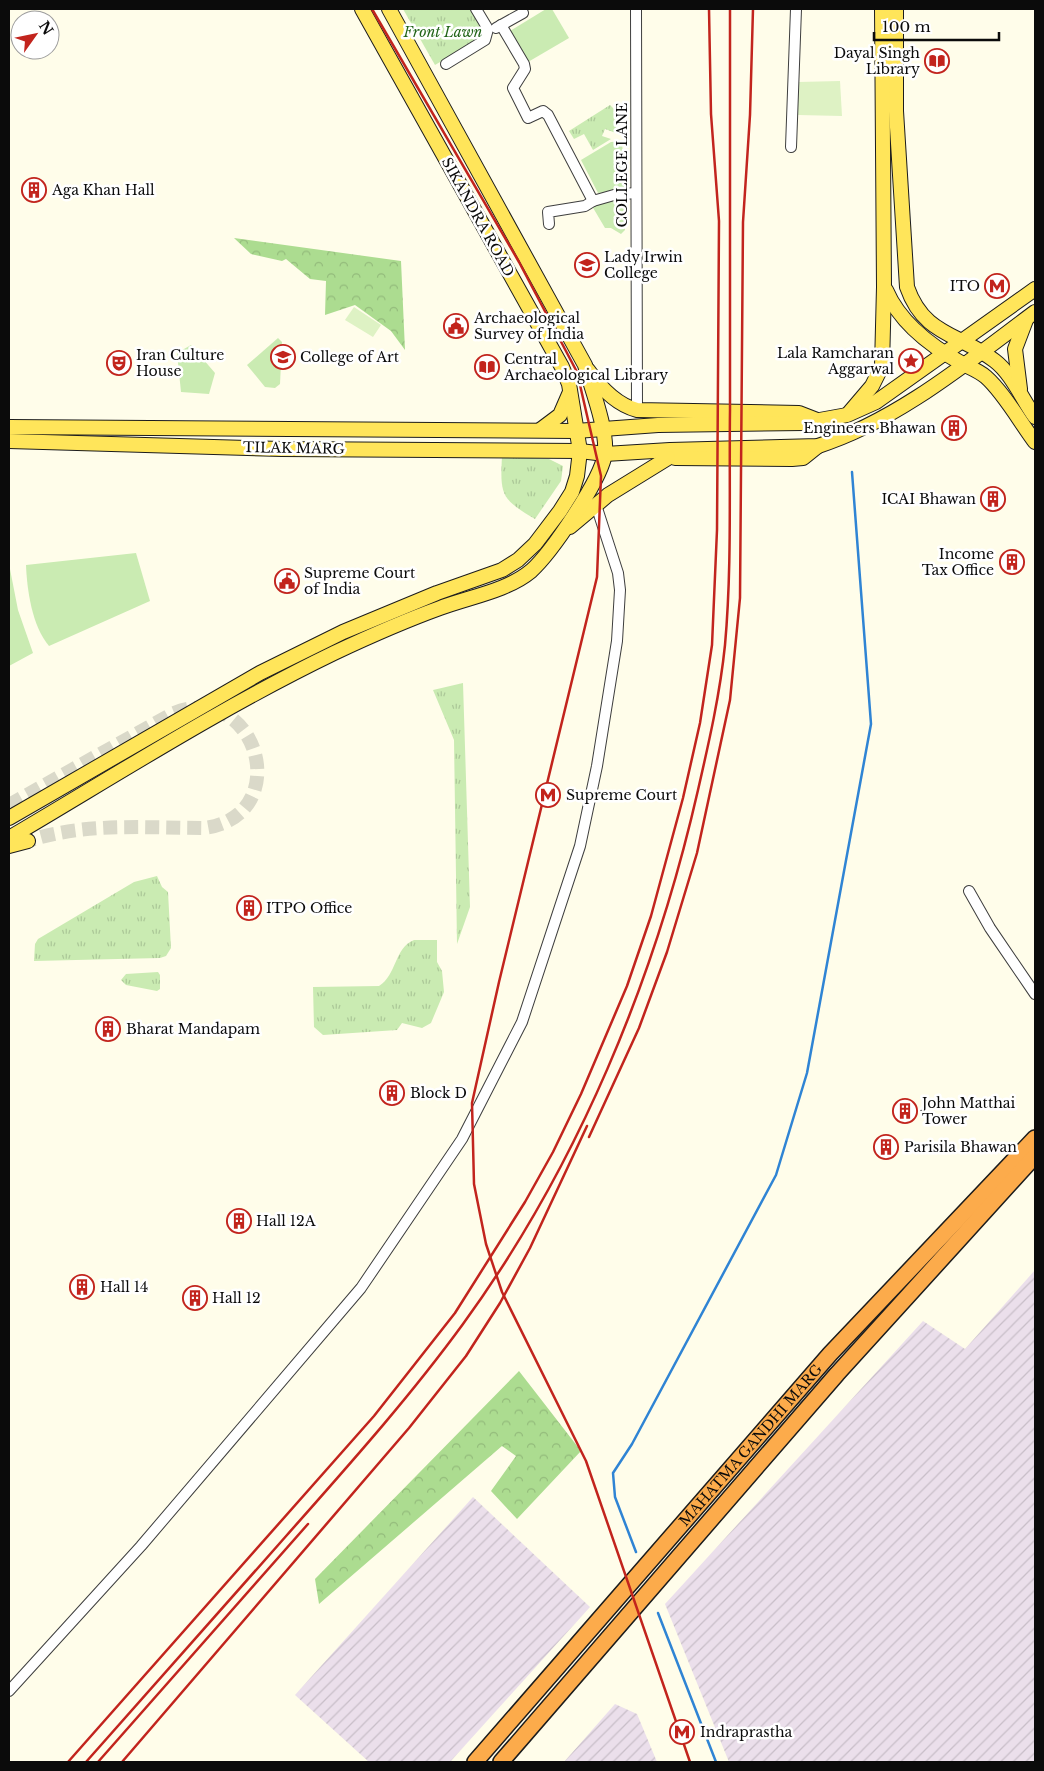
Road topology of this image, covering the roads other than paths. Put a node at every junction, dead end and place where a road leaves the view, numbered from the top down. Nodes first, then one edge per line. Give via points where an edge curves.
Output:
1 (362, 9) edge
2 (389, 9) edge
3 (477, 9) edge
4 (636, 9) edge
5 (796, 9) edge
6 (882, 9) edge
7 (896, 9) edge
8 (523, 13) dead end
9 (501, 25) junction
10 (488, 32) junction
11 (446, 64) dead end
12 (791, 147) dead end
13 (635, 193) junction
14 (593, 201) junction
15 (549, 224) dead end
16 (884, 287) junction
17 (1035, 289) edge
18 (1031, 315) edge
19 (964, 342) junction
20 (574, 345) junction
21 (981, 352) junction
22 (556, 354) junction
23 (947, 354) junction
24 (585, 365) junction
25 (958, 368) junction
26 (570, 389) junction
27 (1022, 398) junction
28 (637, 410) junction
29 (847, 415) junction
30 (1035, 417) edge
31 (658, 418) junction
32 (9, 427) edge
33 (231, 429) junction
34 (539, 430) junction
35 (602, 430) junction
36 (576, 431) junction
37 (9, 442) edge
38 (1035, 442) edge
39 (818, 446) junction
40 (231, 447) junction
41 (580, 451) junction
42 (603, 458) junction
43 (668, 458) junction
44 (596, 505) junction
45 (561, 534) junction
46 (536, 542) junction
47 (548, 553) junction
48 (9, 818) edge
49 (9, 838) edge
50 (28, 841) tunnel mouth
51 (9, 846) edge
52 (969, 891) dead end
53 (1035, 994) edge
54 (1035, 1138) edge
55 (1035, 1156) edge
56 (9, 1691) edge
57 (499, 1735) junction
58 (513, 1749) junction
59 (475, 1762) edge
60 (502, 1762) edge

1 - 22 main road, SIKANDRA ROAD
2 - 20 main road, SIKANDRA ROAD
3 - 10 street
4 - 13 street, COLLEGE LANE
5 - 12 street
6 - 16 main road
7 - 19 main road via 896,111 907,287 923,318
8 - 9 street
9 - 10 street
9 - 14 street via 525,69 512,88 514,94 528,118 543,111 548,115
10 - 11 street via 479,45
13 - 14 street
13 - 28 street, COLLEGE LANE
14 - 15 street via 585,206 548,212
16 - 23 main road via 906,322
16 - 29 main road via 882,366 872,386
17 - 19 main road
18 - 21 main road
18 - 27 main road via 1021,330 1015,350
19 - 21 main road
19 - 23 main road
20 - 22 main road via 574,354 569,359
20 - 24 main road, SIKANDRA ROAD
21 - 25 main road
21 - 27 main road via 1003,368
22 - 26 main road, SIKANDRA ROAD
23 - 25 main road
23 - 29 main road via 876,402
24 - 28 main road via 611,396
24 - 35 main road, SIKANDRA ROAD
25 - 38 main road via 985,375
25 - 39 main road via 882,419
26 - 34 main road via 560,415
26 - 36 main road, SIKANDRA ROAD
27 - 30 main road
28 - 31 main road
29 - 31 main road via 818,421 799,413
31 - 35 main road, TILAK MARG
32 - 33 main road, TILAK MARG
33 - 34 main road, TILAK MARG
33 - 40 main road
34 - 36 main road, TILAK MARG
35 - 36 main road, TILAK MARG
35 - 42 main road, SIKANDRA ROAD
36 - 41 main road, SIKANDRA ROAD
37 - 40 main road, TILAK MARG
39 - 42 main road via 681,450
39 - 43 main road via 803,458 792,459
40 - 41 main road, TILAK MARG
41 - 42 main road, TILAK MARG
41 - 46 main road, SIKANDRA ROAD via 572,492
42 - 43 main road
42 - 45 main road via 594,481
43 - 44 main road
44 - 45 main road
44 - 56 street via 618,573 616,641 597,766 580,846 522,1022 462,1140 361,1288 141,1546
45 - 47 main road
46 - 47 main road
46 - 48 main road, SIKANDRA ROAD via 502,570 344,632 260,673
47 - 49 main road via 530,572 511,583 438,608 275,682
50 - 51 main road
52 - 53 street
54 - 57 highway, MAHATMA GANDHI MARG via 830,1354
55 - 58 highway, MAHATMA GANDHI MARG via 836,1374
57 - 58 highway
57 - 59 highway, MAHATMA GANDHI MARG
58 - 60 highway, MAHATMA GANDHI MARG

